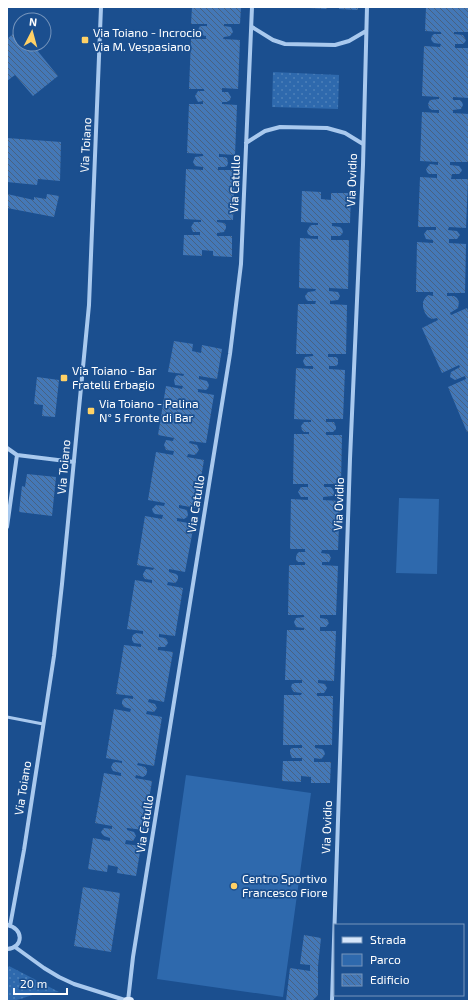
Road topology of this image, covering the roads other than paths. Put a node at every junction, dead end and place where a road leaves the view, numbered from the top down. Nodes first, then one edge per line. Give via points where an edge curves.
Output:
1 (101, 7) edge
2 (252, 7) edge
3 (367, 7) edge
4 (252, 27) junction
5 (366, 31) junction
6 (246, 142) junction
7 (363, 144) junction
8 (7, 448) edge
9 (17, 455) junction
10 (74, 462) junction
11 (7, 527) edge
12 (7, 717) edge
13 (43, 724) junction
14 (335, 924) edge
15 (9, 926) edge
16 (334, 941) edge
17 (15, 947) junction
18 (7, 949) edge
19 (128, 1001) edge
20 (332, 1001) edge

1 - 10 street, Via Toiano via 89,305
2 - 4 street, Via Catullo
3 - 5 street, Via Ovidio
4 - 5 street via 285,44 336,45
4 - 6 street, Via Catullo
5 - 7 street, Via Ovidio
6 - 7 street via 280,126 327,128 345,133
6 - 19 street, Via Catullo via 242,264 230,354 134,949
7 - 14 street, Via Ovidio
8 - 9 street
9 - 10 street
9 - 11 street
10 - 13 street, Via Toiano via 55,649
12 - 13 lane
13 - 15 street, Via Toiano via 24,850
15 - 17 street via 16,928 19,933 19,942
16 - 20 street, Via Ovidio
17 - 18 street
17 - 19 street via 58,977

